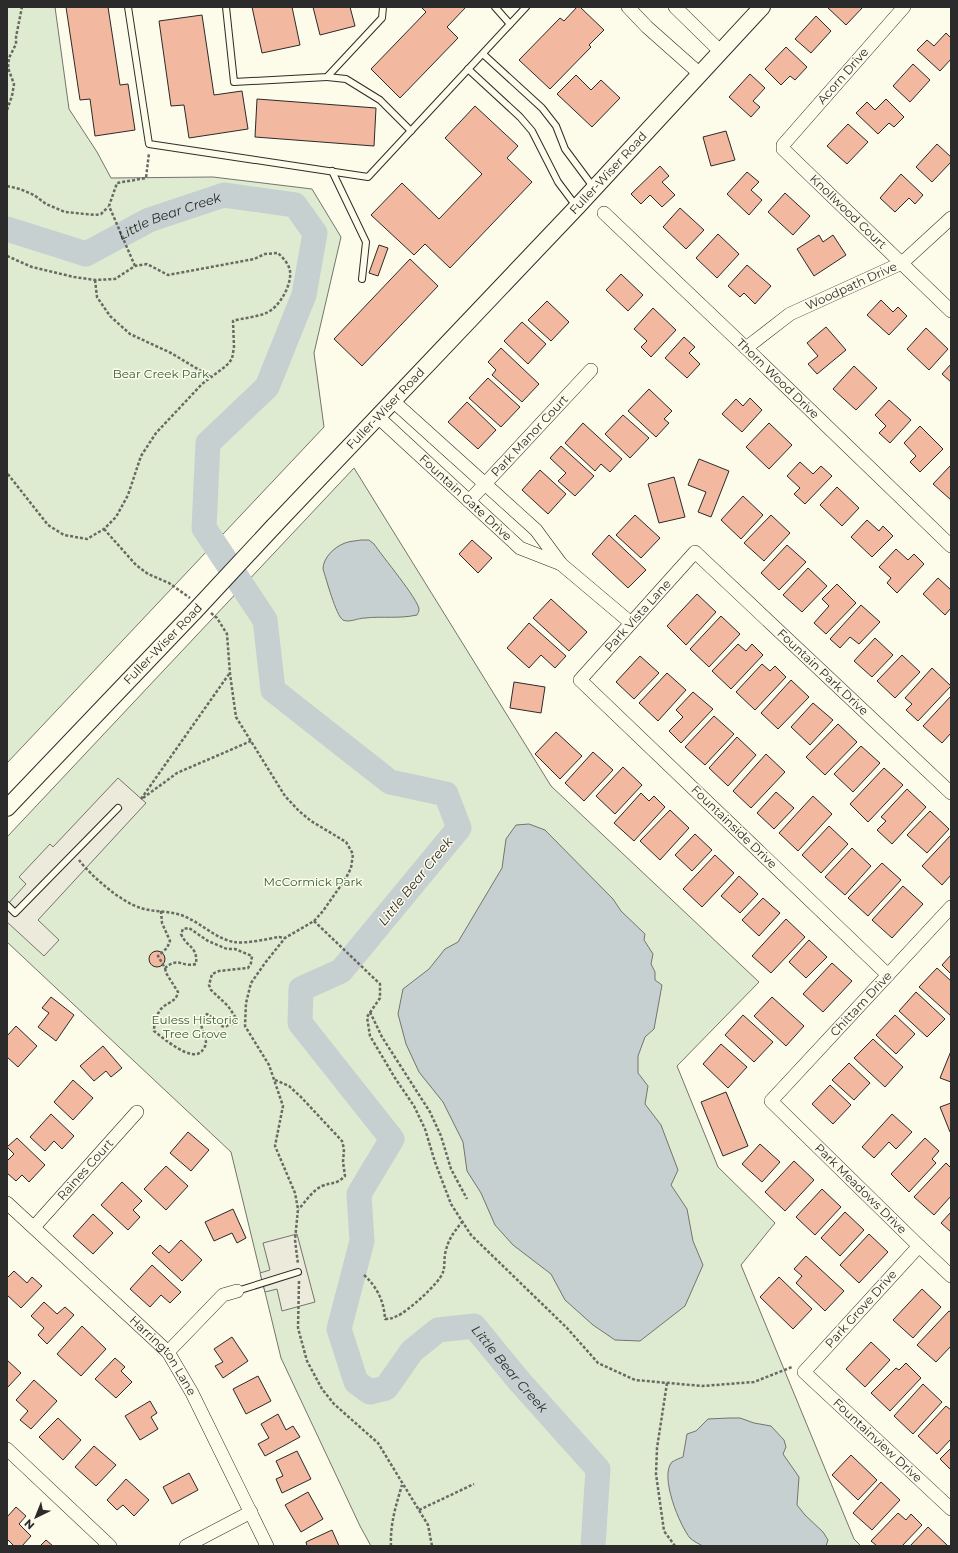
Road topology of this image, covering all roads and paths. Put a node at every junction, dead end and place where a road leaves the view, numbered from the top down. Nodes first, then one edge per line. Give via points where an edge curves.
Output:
1 (22, 7) edge
2 (128, 7) edge
3 (226, 7) edge
4 (383, 7) edge
5 (495, 7) edge
6 (526, 7) edge
7 (628, 7) edge
8 (675, 7) edge
9 (762, 7) edge
10 (904, 7) edge
11 (510, 24) junction
12 (721, 52) junction
13 (483, 54) junction
14 (468, 69) junction
15 (700, 74) junction
16 (327, 78) junction
17 (7, 110) edge
18 (411, 131) junction
19 (148, 144) junction
20 (783, 145) joint
21 (332, 171) junction
22 (7, 186) edge
23 (594, 188) junction
24 (109, 206) junction
25 (577, 207) junction
26 (604, 213) dead end
27 (951, 218) edge
28 (7, 256) edge
29 (902, 263) junction
30 (135, 266) junction
31 (362, 279) dead end
32 (95, 280) junction
33 (951, 311) edge
34 (746, 348) junction
35 (591, 370) dead end
36 (211, 377) junction
37 (393, 401) junction
38 (378, 417) junction
39 (7, 473) edge
40 (485, 484) junction
41 (469, 501) junction
42 (104, 529) junction
43 (951, 546) edge
44 (695, 552) joint
45 (561, 564) junction
46 (197, 607) junction
47 (631, 623) junction
48 (230, 674) junction
49 (580, 680) joint
50 (251, 741) junction
51 (951, 793) edge
52 (7, 808) edge
53 (118, 808) dead end
54 (74, 853) junction
55 (7, 905) edge
56 (951, 907) edge
57 (161, 910) junction
58 (314, 920) junction
59 (285, 938) junction
60 (165, 968) junction
61 (888, 975) junction
62 (370, 1012) junction
63 (275, 1080) junction
64 (771, 1101) joint
65 (138, 1112) dead end
66 (467, 1199) dead end
67 (7, 1203) edge
68 (298, 1209) junction
69 (462, 1222) junction
70 (34, 1227) junction
71 (919, 1246) junction
72 (298, 1272) junction
73 (364, 1275) dead end
74 (951, 1276) edge
75 (237, 1291) joint
76 (168, 1352) junction
77 (804, 1372) junction
78 (667, 1383) junction
79 (7, 1450) edge
80 (403, 1484) junction
81 (474, 1484) dead end
82 (951, 1509) edge
83 (419, 1510) junction
84 (251, 1512) junction
85 (110, 1546) edge
86 (186, 1546) edge
87 (267, 1546) edge
88 (390, 1546) edge
89 (432, 1546) edge
90 (676, 1546) edge

1 - 17 path via 16,44 9,58 8,68 14,84
2 - 19 lane
3 - 16 lane via 234,82
4 - 16 lane via 382,18
5 - 11 lane
6 - 11 lane
7 - 15 street
8 - 12 street
9 - 12 street, Fuller-Wiser Road
10 - 20 street, Acorn Drive
11 - 13 lane
12 - 15 street, Fuller-Wiser Road
13 - 14 lane
13 - 23 lane via 542,108 556,126 565,149
14 - 18 lane
14 - 25 lane via 520,116 532,131 558,182
15 - 23 street, Fuller-Wiser Road
16 - 18 lane via 346,79 380,100
18 - 21 lane via 368,177
19 - 21 lane
19 - 24 path via 146,178 117,183
20 - 29 street, Knollwood Court via 783,149
21 - 31 lane via 366,242
22 - 24 path via 34,195 46,204 65,212 95,215 101,214
23 - 25 street, Fuller-Wiser Road
24 - 30 path
25 - 37 street, Fuller-Wiser Road
26 - 34 street, Thorn Wood Drive
27 - 29 street, Woodpath Drive
28 - 32 path via 32,267
29 - 33 street, Knollwood Court
29 - 34 street, Woodpath Drive via 790,314
30 - 32 path via 115,279
30 - 36 path via 147,264 168,275 254,259 265,254 278,253 284,258 290,271 289,285 280,302 266,314 233,321 232,359
32 - 36 path via 97,297 110,316 130,334 171,353
34 - 43 street, Thorn Wood Drive
35 - 40 street, Park Manor Court
36 - 42 path via 150,441 141,456 128,495 116,517
37 - 38 street, Fuller-Wiser Road
37 - 40 street, Fountain Gate Drive
38 - 41 street, Fountain Gate Drive
38 - 46 street, Fuller-Wiser Road, bridge
39 - 42 path via 48,525 64,535 87,538
40 - 41 street, Park Manor Court
40 - 45 street, Fountain Gate Drive via 536,530
41 - 45 street, Fountain Gate Drive via 520,548
42 - 46 path via 136,565 148,574 169,583
44 - 47 street, Park Vista Lane
44 - 51 street, Fountain Park Drive
45 - 47 street, Fountain Gate Drive
46 - 48 path via 217,618 227,634
46 - 52 street, Fuller-Wiser Road
47 - 49 street, Park Vista Lane
48 - 50 path via 236,717
48 - 50 path via 142,799 176,773
49 - 61 street, Fountainside Drive
50 - 58 path via 285,796 311,821 346,842 353,854 346,878
53 - 54 lane
54 - 55 lane via 15,912
54 - 57 path via 108,889 140,908
56 - 61 street, Chittam Drive
57 - 59 path via 187,917 207,930 234,942
57 - 60 path via 162,923 170,941 167,948 158,956
58 - 59 path
58 - 62 path via 380,984 380,998
59 - 63 path via 251,983 246,1003 245,1026 269,1065
60 - 60 path via 177,962 196,964 195,950 181,934 189,928 208,941 252,956 248,968 212,974 209,985 211,990 228,1006 236,1018 234,1024 224,1027 207,1014 200,1022 206,1043 199,1054 187,1054 154,1030 159,1012 173,1002 178,992
61 - 64 street, Chittam Drive
62 - 66 path via 382,1037 430,1112 441,1136 451,1169
62 - 69 path via 367,1017 370,1036 426,1129 451,1204
63 - 68 path via 284,1106 276,1146 295,1193
63 - 68 path via 289,1086 301,1097 342,1141 344,1149 345,1176 337,1183 318,1188
64 - 71 street, Park Meadows Drive
65 - 70 street, Raines Court
67 - 70 street, Harrington Lane
68 - 72 path via 295,1240
69 - 73 path via 451,1236 445,1254 443,1274 399,1316 385,1319 379,1292
69 - 78 path via 471,1236 567,1328 598,1363 635,1380
70 - 76 street, Harrington Lane
71 - 74 street, Park Meadows Drive
71 - 77 street, Park Grove Drive
72 - 75 lane
72 - 80 path via 298,1328 307,1361 322,1389 334,1404 378,1443
75 - 76 street via 223,1295
76 - 84 street, Harrington Lane via 192,1393
77 - 78 path via 792,1367 754,1382 736,1384 702,1386
77 - 82 street, Fountainview Drive
78 - 90 path via 657,1448 656,1474 664,1531
79 - 85 street
80 - 83 path
80 - 88 path via 394,1510
81 - 83 path
83 - 89 path via 428,1525
84 - 86 street
84 - 87 street, Harrington Lane

